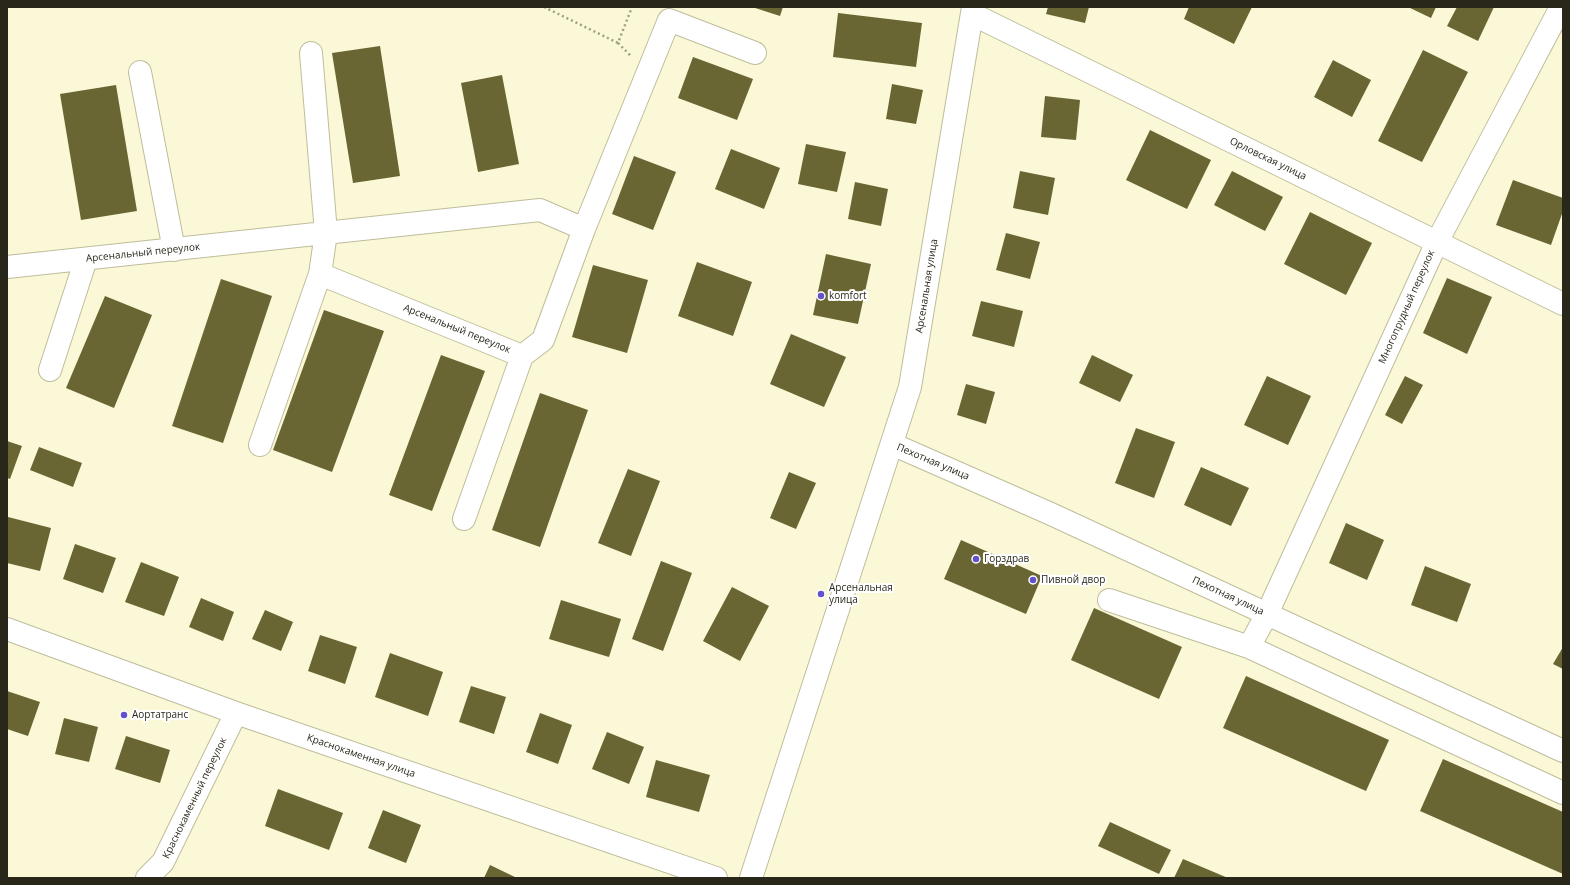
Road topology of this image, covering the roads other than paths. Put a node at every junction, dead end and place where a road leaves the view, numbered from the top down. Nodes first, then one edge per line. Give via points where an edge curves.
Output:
1 (1561, 7) edge
2 (973, 10) edge
3 (311, 53) dead end
4 (755, 53) dead end
5 (140, 72) dead end
6 (584, 229) junction
7 (326, 233) junction
8 (1436, 242) junction
9 (174, 250) junction
10 (86, 259) junction
11 (7, 267) edge
12 (320, 274) junction
13 (1563, 304) edge
14 (522, 356) junction
15 (50, 370) dead end
16 (892, 444) junction
17 (260, 445) dead end
18 (464, 519) dead end
19 (1109, 600) dead end
20 (1267, 614) junction
21 (7, 629) edge
22 (1249, 647) junction
23 (236, 714) junction
24 (1563, 751) edge
25 (1563, 793) edge
26 (147, 878) edge
27 (716, 878) edge
28 (751, 878) edge

1 - 8 street, Многопрудный переулок
2 - 8 street, Орловская улица
2 - 16 street, Арсенальная улица via 910,387
3 - 7 street
4 - 6 street via 669,20
5 - 9 street
6 - 7 street, Арсенальный переулок via 540,210
6 - 14 street, Арсенальный переулок via 543,340
7 - 9 street, Арсенальный переулок
7 - 12 street
8 - 13 street, Орловская улица
8 - 20 street, Многопрудный переулок
9 - 10 street, Арсенальный переулок
10 - 11 street, Арсенальный переулок
10 - 15 street
12 - 14 street, Арсенальный переулок
12 - 17 street
14 - 18 street
16 - 20 street, Пехотная улица
16 - 28 street, Арсенальная улица
19 - 22 street
20 - 22 street, Многопрудный переулок
20 - 24 street, Пехотная улица
21 - 23 street, Краснокаменная улица
22 - 25 street
23 - 26 street, Краснокаменный переулок via 163,862
23 - 27 street, Краснокаменная улица

